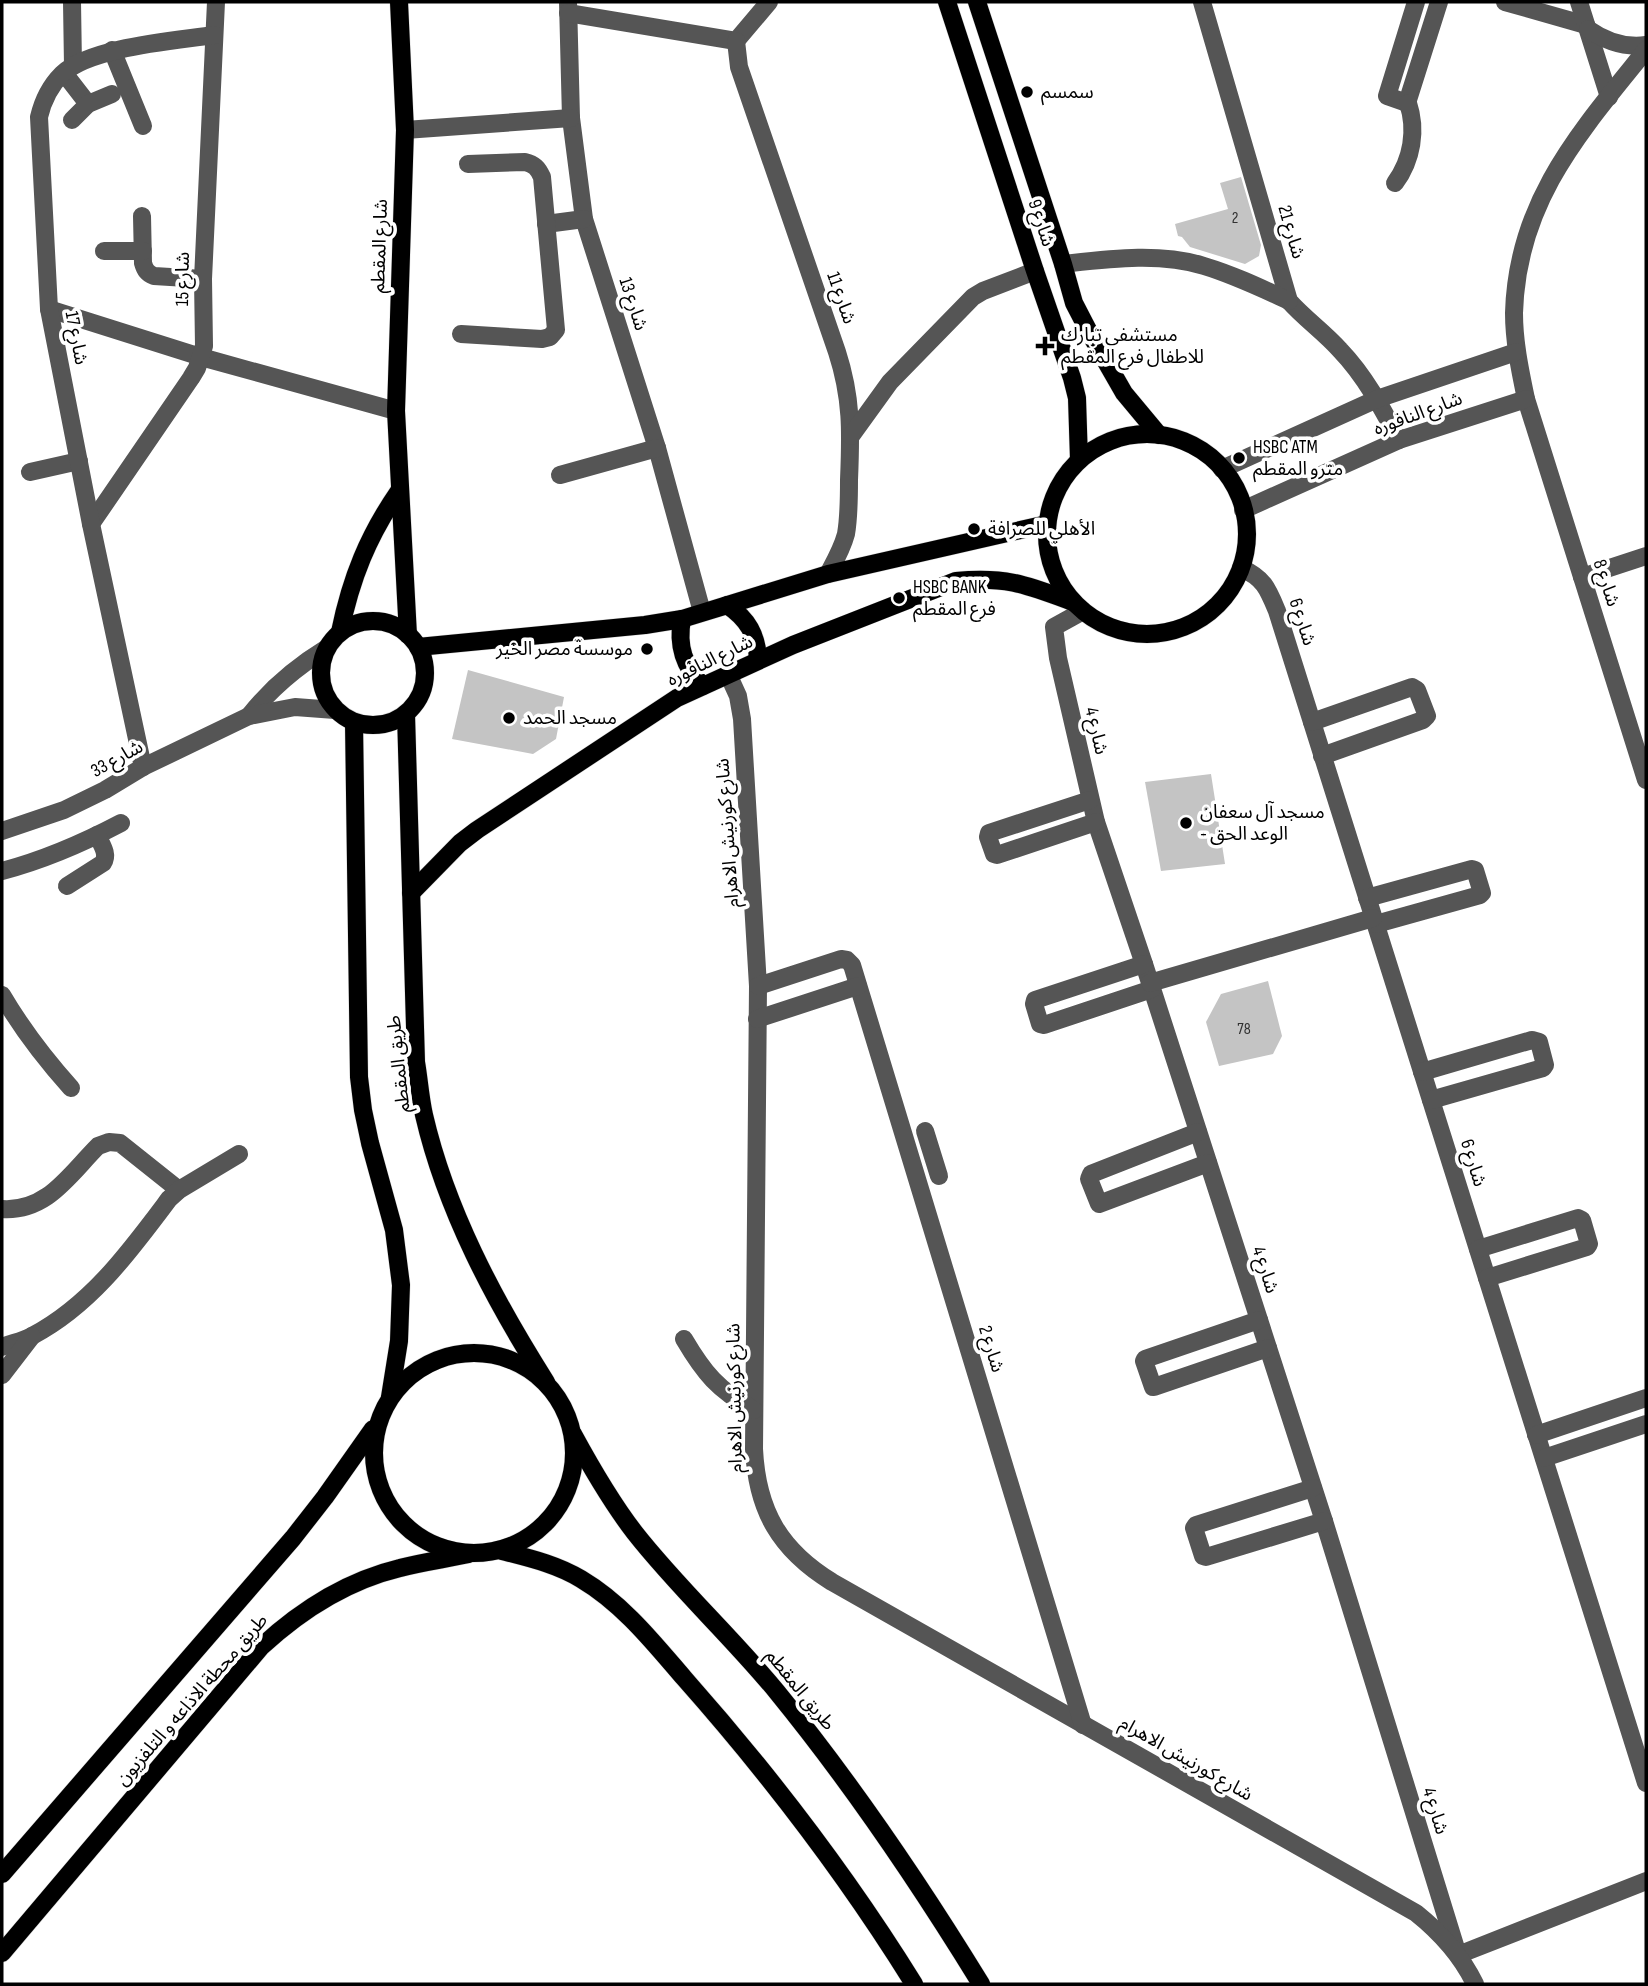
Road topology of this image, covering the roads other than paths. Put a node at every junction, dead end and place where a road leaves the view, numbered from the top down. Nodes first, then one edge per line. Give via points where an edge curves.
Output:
1 (72, 2) edge
2 (216, 2) edge
3 (399, 2) edge
4 (769, 2) edge
5 (947, 2) edge
6 (977, 2) edge
7 (1202, 2) edge
8 (1416, 2) edge
9 (1439, 2) edge
10 (1505, 2) edge
11 (1579, 2) edge
12 (1530, 5) edge
13 (568, 8) edge
14 (1587, 27) junction
15 (214, 35) junction
16 (736, 41) junction
17 (1646, 48) edge
18 (112, 50) junction
19 (68, 69) junction
20 (112, 94) dead end
21 (1609, 97) junction
22 (1408, 103) junction
23 (88, 104) junction
24 (571, 118) junction
25 (72, 120) dead end
26 (143, 125) dead end
27 (405, 130) junction
28 (468, 164) dead end
29 (1395, 183) dead end
30 (142, 216) dead end
31 (584, 219) junction
32 (546, 224) junction
33 (104, 251) dead end
34 (143, 251) junction
35 (1063, 264) junction
36 (1035, 271) junction
37 (203, 279) junction
38 (1289, 302) junction
39 (49, 309) junction
40 (461, 334) dead end
41 (1516, 352) junction
42 (201, 357) junction
43 (1526, 398) junction
44 (1377, 399) junction
45 (396, 411) junction
46 (1158, 435) junction
47 (851, 436) junction
48 (1399, 440) junction
49 (657, 448) junction
50 (1079, 460) junction
51 (79, 461) junction
52 (1222, 469) junction
53 (30, 472) dead end
54 (560, 475) dead end
55 (399, 491) junction
56 (1243, 510) junction
57 (91, 524) junction
58 (1047, 524) junction
59 (1646, 556) edge
60 (1241, 568) junction
61 (828, 574) junction
62 (1582, 577) junction
63 (727, 605) junction
64 (1078, 606) junction
65 (702, 612) junction
66 (682, 619) junction
67 (341, 632) junction
68 (413, 641) junction
69 (327, 648) junction
70 (758, 660) junction
71 (728, 674) junction
72 (703, 686) junction
73 (335, 709) junction
74 (406, 714) junction
75 (248, 716) junction
76 (354, 722) junction
77 (1312, 722) junction
78 (1322, 756) junction
79 (143, 767) junction
80 (1646, 780) edge
81 (1090, 800) junction
82 (1096, 822) junction
83 (121, 823) dead end
84 (2, 831) edge
85 (97, 835) junction
86 (2, 871) edge
87 (67, 886) dead end
88 (411, 893) junction
89 (1367, 898) junction
90 (1374, 921) junction
91 (1144, 964) junction
92 (758, 986) junction
93 (858, 986) junction
94 (1151, 986) junction
95 (2, 995) edge
96 (757, 1019) junction
97 (1422, 1072) junction
98 (71, 1088) dead end
99 (1431, 1100) junction
100 (925, 1131) dead end
101 (1198, 1132) junction
102 (932, 1153) junction
103 (239, 1154) dead end
104 (911, 1159) junction
105 (1208, 1163) junction
106 (939, 1176) dead end
107 (179, 1190) junction
108 (2, 1209) edge
109 (1478, 1249) junction
110 (1487, 1278) junction
111 (1259, 1320) junction
112 (32, 1336) junction
113 (684, 1339) dead end
114 (2, 1347) edge
115 (1268, 1348) junction
116 (2, 1375) edge
117 (546, 1382) junction
118 (390, 1397) junction
119 (1646, 1398) edge
120 (754, 1410) junction
121 (377, 1423) junction
122 (1646, 1424) edge
123 (573, 1434) junction
124 (1536, 1434) junction
125 (1544, 1458) junction
126 (1313, 1488) junction
127 (1324, 1521) junction
128 (502, 1551) junction
129 (469, 1554) junction
130 (1083, 1725) junction
131 (1646, 1783) edge
132 (2, 1874) edge
133 (1646, 1881) edge
134 (2, 1953) edge
135 (1458, 1955) junction
136 (914, 1984) edge
137 (981, 1984) edge
138 (1475, 1984) edge

1 - 19 street
2 - 15 street, شارع 15
3 - 27 main road, شارع المقطم
4 - 16 street
5 - 36 main road, شارع 9
6 - 35 main road, شارع 9
7 - 38 street, شارع 21
8 - 22 street via 1387,96
9 - 22 street
10 - 12 street
11 - 14 street
12 - 14 street
13 - 16 street
13 - 24 street, شارع 13
14 - 17 street via 1611,42
14 - 21 street
15 - 18 street
15 - 37 street, شارع 15
16 - 47 street, شارع 11 via 738,67 844,372
17 - 21 street
18 - 19 street
18 - 26 street
19 - 23 street
19 - 39 street, شارع 17 via 52,85 39,117
20 - 23 street
21 - 41 street via 1553,174 1524,241 1514,315
22 - 29 street via 1413,124 1410,153
23 - 25 street
24 - 27 street
24 - 31 street, شارع 13
27 - 45 main road, شارع المقطم
28 - 32 street via 533,164 542,177
30 - 34 street
31 - 32 street
31 - 49 street, شارع 13
32 - 40 street via 556,330 551,337
33 - 34 street
34 - 37 street via 148,274
35 - 38 street via 1152,258 1202,265
35 - 46 main road, شارع 9 via 1088,332 1124,393
36 - 47 street via 973,297 890,382
36 - 50 main road, شارع 9 via 1077,398
37 - 42 street, شارع 15
38 - 44 street via 1325,333
39 - 42 street
39 - 51 street, شارع 17
41 - 43 street
41 - 44 street, شارع النافوره
42 - 45 street
42 - 57 street, شارع 15
43 - 48 street, شارع النافوره
43 - 62 street, شارع 8
44 - 48 street
44 - 52 street, شارع النافوره
45 - 55 main road, شارع المقطم
46 - 50 main road via 1125,436
46 - 52 main road via 1200,450
47 - 61 street, شارع 11 via 849,514 839,555
48 - 56 street, شارع النافوره
49 - 54 street
49 - 65 street, شارع 13
50 - 58 main road via 1057,489
51 - 53 street
51 - 57 street, شارع 17
52 - 56 main road
55 - 67 main road via 361,558
55 - 68 main road, شارع المقطم
56 - 60 main road via 1247,529
57 - 79 street, شارع 17
58 - 61 main road
58 - 64 main road via 1049,558
59 - 62 street
60 - 64 main road via 1233,586 1207,614 1173,631 1135,634 1116,630
60 - 77 street, شارع 6 via 1262,580 1270,593
61 - 63 main road
62 - 80 street, شارع 8
63 - 65 main road
63 - 70 main road via 754,634
64 - 70 main road, شارع النافوره via 1026,584 956,581
64 - 81 street, شارع 4 via 1054,627
65 - 66 main road
66 - 68 main road
66 - 72 main road via 682,655
67 - 68 main road via 359,622 380,621 400,628
67 - 69 main road
68 - 74 main road via 426,677 420,698
69 - 73 main road via 321,680
69 - 75 street, شارع 33 via 285,677
70 - 71 main road, شارع النافوره
71 - 72 main road, شارع النافوره
71 - 92 street, شارع كورنيش الاهرام via 742,719
72 - 88 main road, شارع النافوره via 677,698 485,823
73 - 75 street, شارع 33 via 295,707
73 - 76 main road
74 - 76 main road via 375,726
74 - 88 main road, طريق المقطم
75 - 79 street, شارع 33
76 - 118 main road, طريق المقطم via 359,1077 370,1143 394,1230 401,1286
77 - 78 street, شارع 6
77 - 78 street via 1412,687 1427,716
78 - 89 street, شارع 6
79 - 84 street, شارع 33 via 65,810
81 - 82 street, شارع 4
81 - 82 street via 988,837 997,855
82 - 91 street, شارع 4
83 - 85 street
85 - 86 street
85 - 87 street via 106,858
88 - 117 main road, طريق المقطم via 416,1062 424,1115 475,1255
89 - 90 street, شارع 6
89 - 90 street via 1472,869 1482,893
90 - 94 street
90 - 97 street, شارع 6
91 - 94 street, شارع 4
91 - 94 street via 1035,1000 1040,1024
92 - 93 street, شارع 2 via 841,959 852,965
92 - 96 street, شارع كورنيش الاهرام
93 - 96 street
93 - 104 street, شارع 2
94 - 101 street, شارع 4
95 - 98 street via 27,1035
96 - 120 street, شارع كورنيش الاهرام
97 - 99 street, شارع 6
97 - 99 street via 1532,1040 1539,1042 1544,1068
99 - 109 street, شارع 6
100 - 102 street
101 - 105 street, شارع 4
101 - 105 street via 1088,1179 1101,1203
102 - 104 street
102 - 106 street
103 - 107 street
104 - 130 street, شارع 2
105 - 111 street, شارع 4
107 - 108 street via 120,1143 109,1142 98,1146 46,1198 24,1208
107 - 112 street via 113,1272 78,1305
109 - 110 street, شارع 6
109 - 110 street via 1577,1218 1586,1232 1587,1247
110 - 124 street, شارع 6
111 - 115 street, شارع 4
111 - 115 street via 1144,1361 1153,1387
112 - 114 street
112 - 116 street
113 - 120 street via 712,1379
115 - 126 street, شارع 4
117 - 118 main road via 522,1365 494,1355 464,1353 435,1360 410,1375
117 - 123 main road via 563,1406
118 - 121 main road
119 - 124 street
120 - 130 street, شارع كورنيش الاهرام via 760,1495 768,1517 795,1555 832,1582
121 - 129 main road via 375,1475 384,1500 419,1538
121 - 132 main road, طريق محطة الاذاعه و التلفزيون via 293,1538
122 - 125 street
123 - 128 main road via 574,1464 566,1493 551,1519 529,1538
123 - 137 main road, طريق المقطم via 636,1535 776,1691 831,1763
124 - 125 street, شارع 6
125 - 131 street, شارع 6
126 - 127 street, شارع 4
126 - 127 street via 1196,1525 1203,1556
127 - 135 street, شارع 4
128 - 129 main road
128 - 136 main road via 556,1566 599,1591 630,1617 735,1735
129 - 134 main road, طريق محطة الاذاعه و التلفزيون via 400,1568 354,1584 281,1628
130 - 135 street, شارع كورنيش الاهرام via 1416,1913
133 - 135 street
135 - 138 street, شارع كورنيش الاهرام

